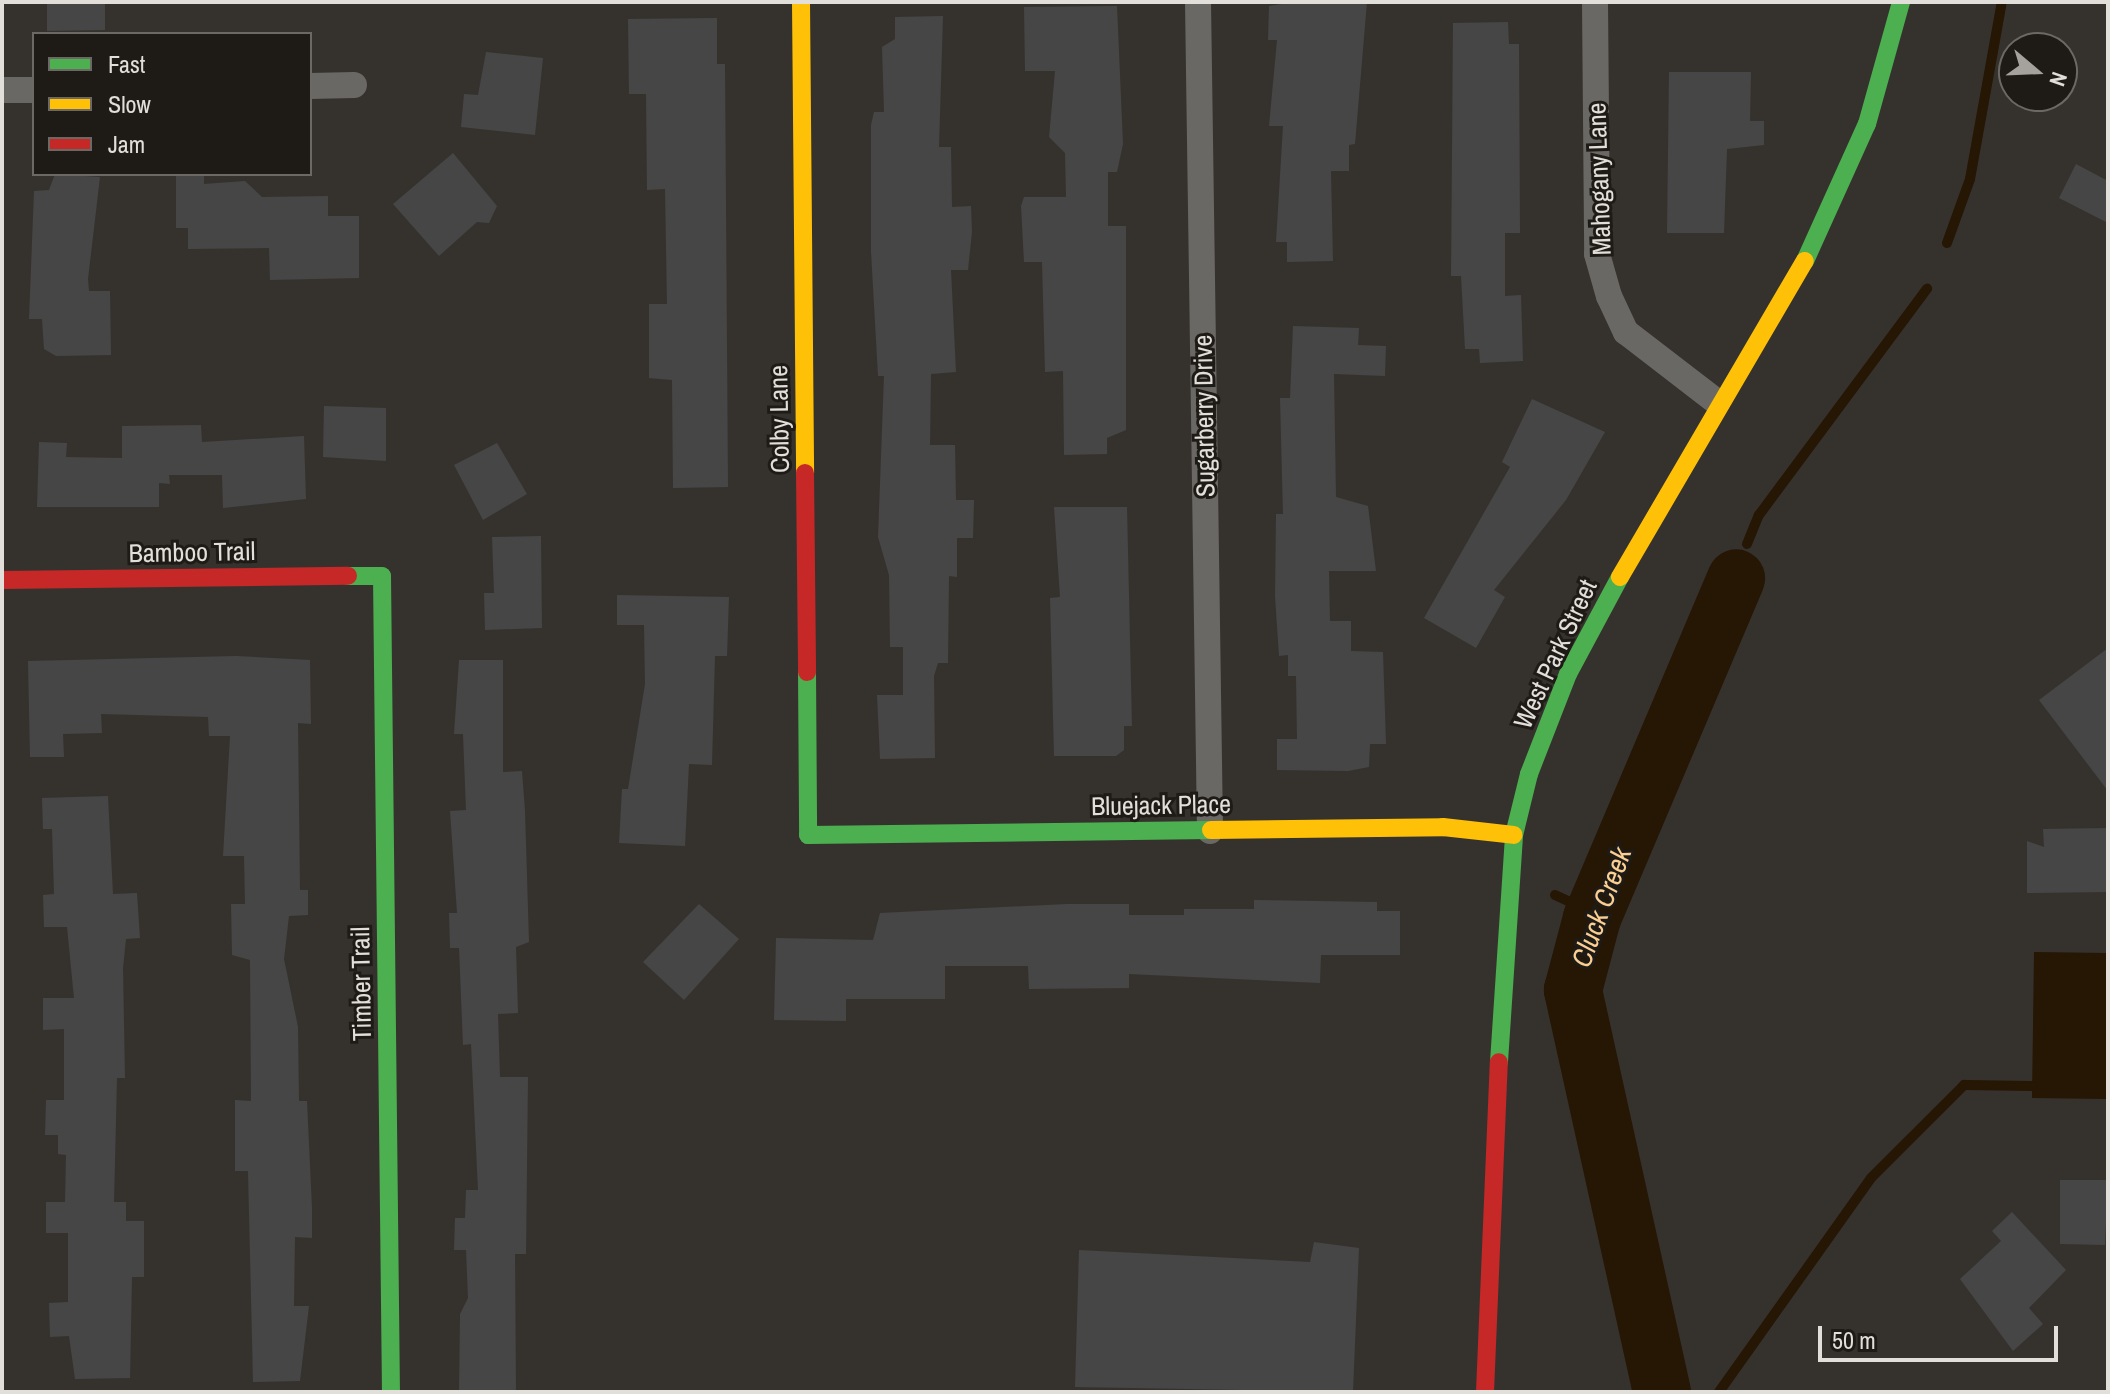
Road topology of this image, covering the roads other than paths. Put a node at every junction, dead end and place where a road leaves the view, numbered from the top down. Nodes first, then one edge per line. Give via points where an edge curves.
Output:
1 (801, 2) edge
2 (1198, 2) edge
3 (1595, 2) edge
4 (1901, 2) edge
5 (354, 85) dead end
6 (312, 86) edge
7 (2, 90) edge
8 (32, 90) edge
9 (1717, 402) junction
10 (382, 576) joint
11 (2, 580) edge
12 (1210, 831) junction
13 (808, 835) joint
14 (1514, 835) junction
15 (391, 1392) edge
16 (1485, 1392) edge

1 - 13 street, Colby Lane
2 - 12 street, Sugarberry Drive
3 - 9 street, Mahogany Lane via 1597,254 1609,296 1626,332
4 - 9 street, West Park Street via 1867,124 1812,250
5 - 6 street
7 - 8 street
9 - 14 street, West Park Street via 1568,674
10 - 11 street, Bamboo Trail
10 - 15 street, Timber Trail
12 - 13 street, Bluejack Place
12 - 14 street, Bluejack Place via 1443,827
14 - 16 street, West Park Street

